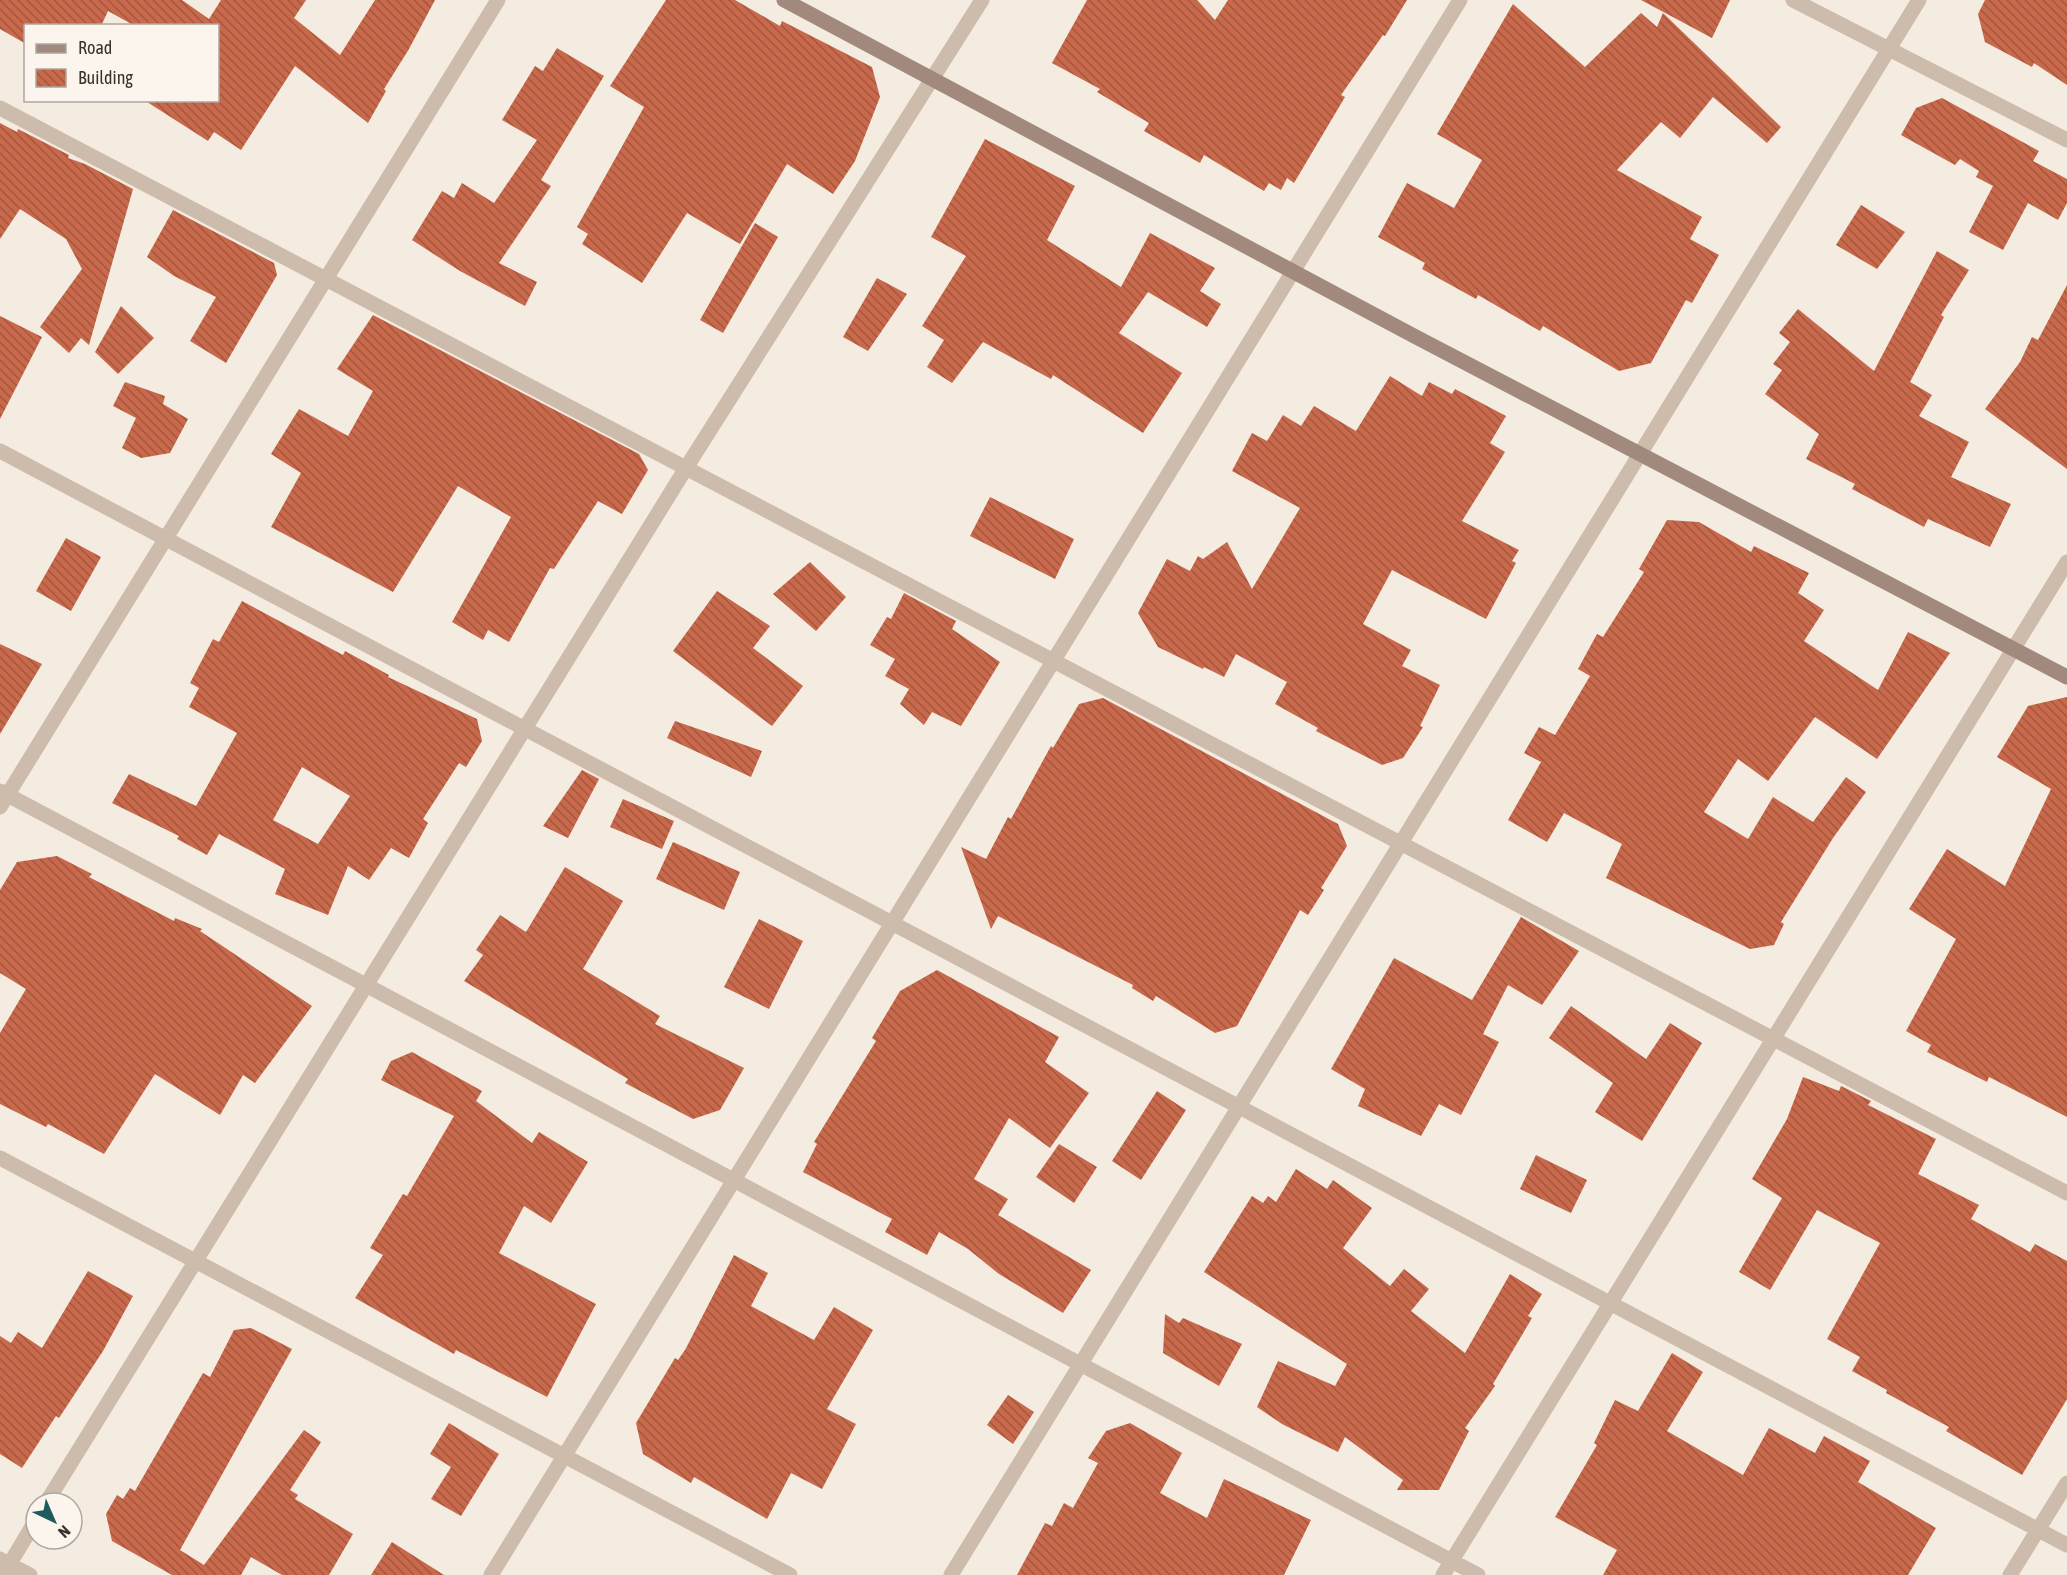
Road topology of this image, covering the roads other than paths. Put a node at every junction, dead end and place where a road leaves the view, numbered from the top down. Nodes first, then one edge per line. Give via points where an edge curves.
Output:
1 (498, 0) edge
2 (784, 0) edge
3 (982, 0) edge
4 (1460, 0) edge
5 (1793, 0) edge
6 (1919, 0) edge
7 (1888, 50) junction
8 (932, 80) junction
9 (0, 108) edge
10 (2067, 140) edge
11 (1294, 271) junction
12 (326, 279) junction
13 (0, 451) edge
14 (1640, 454) junction
15 (686, 468) junction
16 (166, 538) junction
17 (2067, 562) edge
18 (2014, 649) junction
19 (1055, 661) junction
20 (2067, 677) edge
21 (526, 729) junction
22 (2, 798) edge
23 (1402, 844) junction
24 (893, 923) junction
25 (365, 985) junction
26 (1775, 1039) junction
27 (1240, 1107) junction
28 (0, 1158) edge
29 (733, 1180) junction
30 (2067, 1193) edge
31 (195, 1260) junction
32 (1612, 1304) junction
33 (1080, 1364) junction
34 (564, 1456) junction
35 (2067, 1483) edge
36 (53, 1491) edge
37 (2038, 1529) junction
38 (24, 1537) edge
39 (2067, 1545) edge
40 (1452, 1561) junction
41 (4, 1566) edge
42 (30, 1575) edge
43 (491, 1575) edge
44 (790, 1575) edge
45 (951, 1575) edge
46 (1443, 1575) edge
47 (1478, 1575) edge
48 (2010, 1575) edge

1 - 12 street
2 - 8 street
3 - 8 street
4 - 11 street
5 - 7 street
6 - 7 street
7 - 10 street
7 - 14 street
8 - 11 street
8 - 15 street
9 - 12 street
11 - 14 street
11 - 19 street
12 - 15 street
12 - 16 street
13 - 16 street
14 - 18 street
14 - 23 street
15 - 19 street
15 - 21 street
16 - 21 street
16 - 22 street
17 - 18 street
18 - 20 street
18 - 26 street
19 - 23 street
19 - 24 street
21 - 24 street
21 - 25 street
22 - 25 street
23 - 26 street
23 - 27 street
24 - 27 street
24 - 29 street
25 - 29 street
25 - 31 street
26 - 30 street
26 - 32 street
27 - 32 street
27 - 33 street
28 - 31 street
29 - 33 street
29 - 34 street
31 - 34 street
31 - 36 street
32 - 37 street
32 - 40 street
33 - 40 street
33 - 45 street
34 - 43 street
34 - 44 street
35 - 37 street
37 - 39 street
37 - 48 street
38 - 41 street
40 - 46 street
40 - 47 street
41 - 42 street

